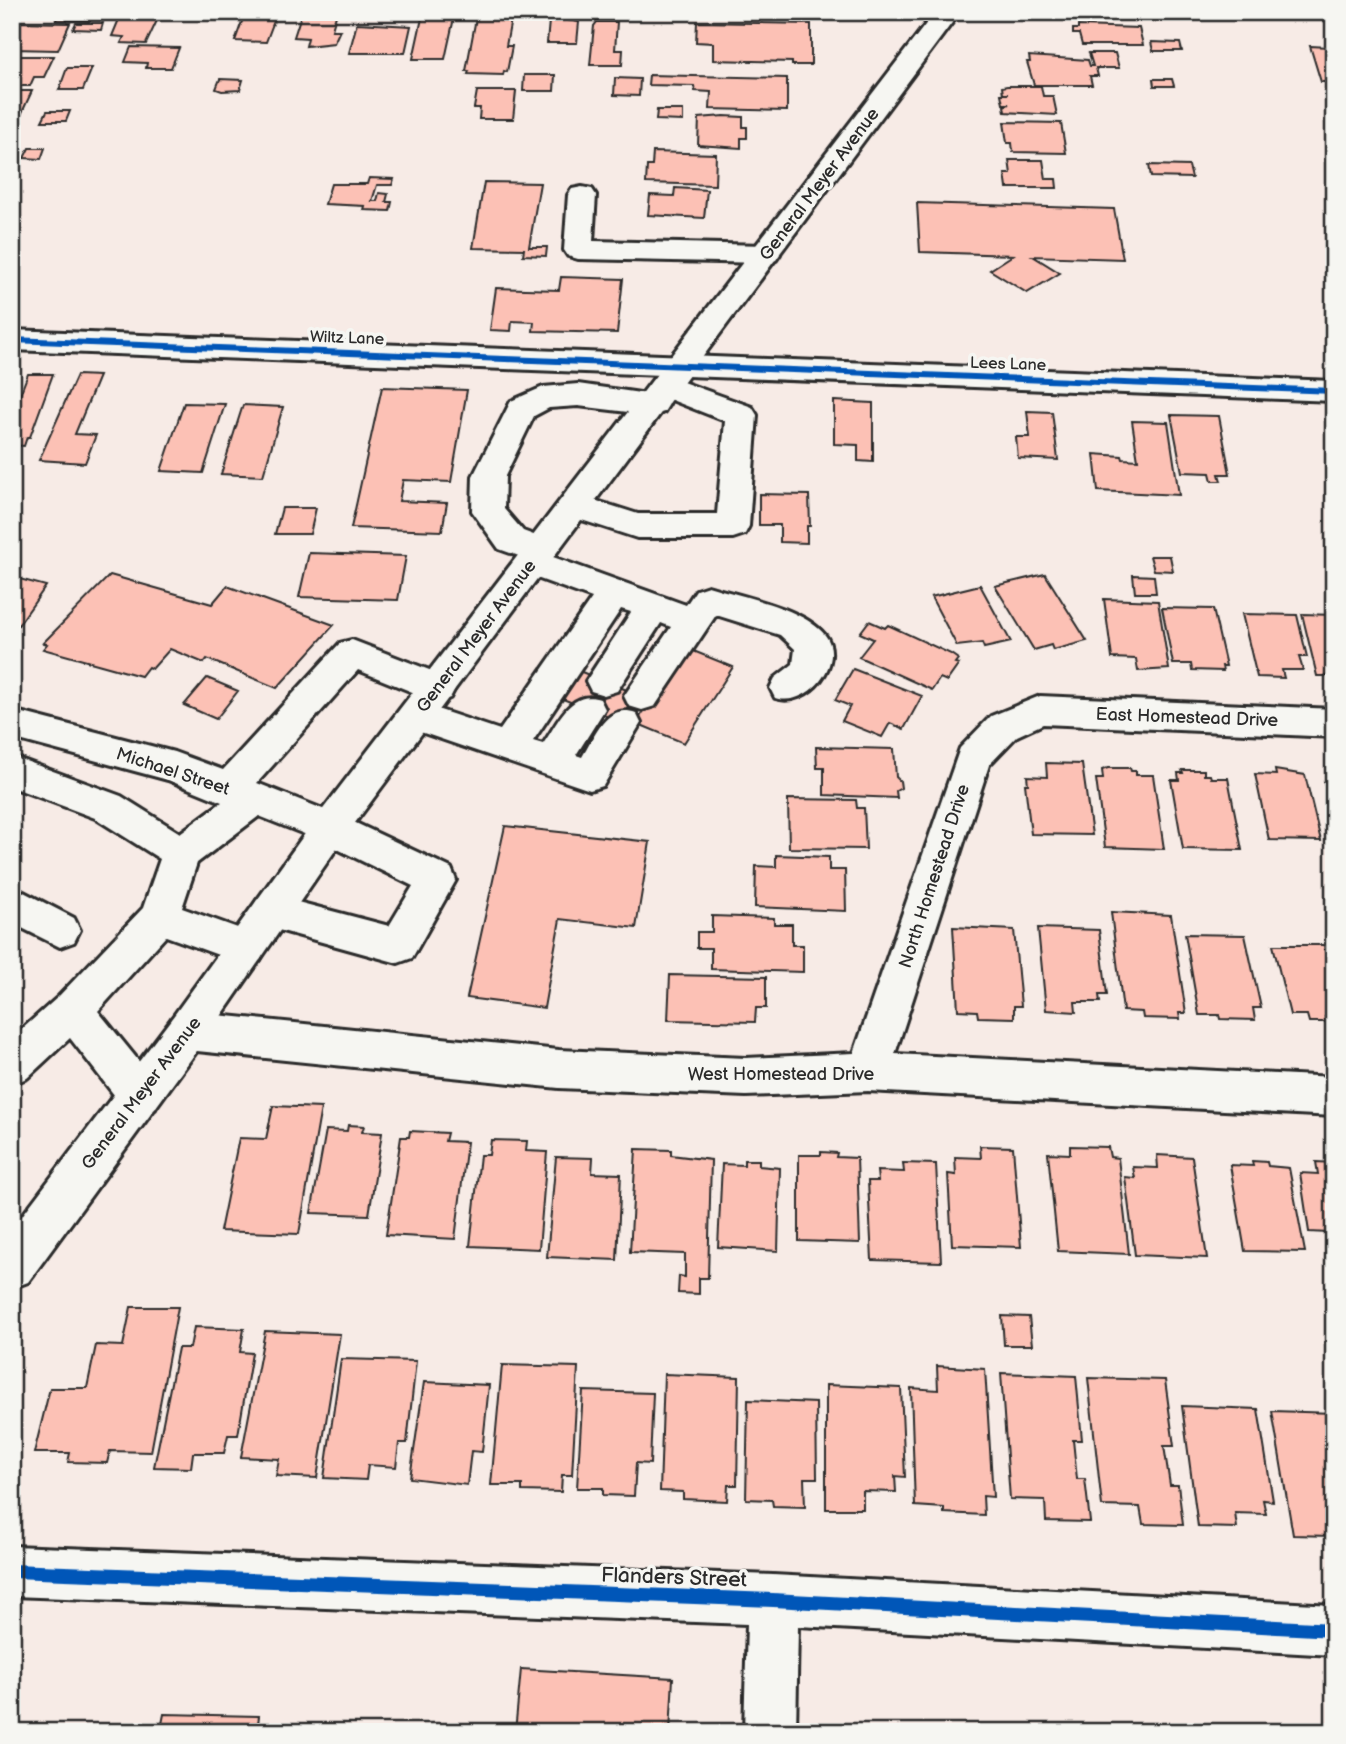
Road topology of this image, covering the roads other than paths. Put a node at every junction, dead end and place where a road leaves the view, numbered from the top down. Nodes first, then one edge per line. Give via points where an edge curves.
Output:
1 (948, 12) edge
2 (582, 195) dead end
3 (766, 254) junction
4 (12, 340) edge
5 (667, 385) junction
6 (1334, 391) edge
7 (575, 506) junction
8 (536, 557) junction
9 (613, 594) junction
10 (653, 607) junction
11 (692, 621) junction
12 (788, 688) dead end
13 (426, 702) junction
14 (1040, 710) joint
15 (1334, 723) edge
16 (12, 724) edge
17 (63, 738) junction
18 (509, 748) junction
19 (140, 758) junction
20 (551, 762) junction
21 (23, 775) edge
22 (241, 794) junction
23 (103, 805) junction
24 (330, 828) junction
25 (181, 853) junction
26 (12, 903) edge
27 (271, 912) junction
28 (159, 918) junction
29 (60, 930) dead end
30 (246, 948) junction
31 (72, 1010) junction
32 (187, 1031) junction
33 (12, 1065) edge
34 (868, 1072) junction
35 (140, 1095) junction
36 (1334, 1097) edge
37 (12, 1266) edge
38 (12, 1571) edge
39 (773, 1600) junction
40 (1334, 1630) edge
41 (770, 1732) edge

1 - 3 street, General Meyer Avenue
2 - 3 street via 578,250
3 - 5 street, General Meyer Avenue
4 - 5 street, Wiltz Lane
5 - 6 street, Lees Lane
5 - 7 street, General Meyer Avenue
5 - 7 street via 741,415 733,526 636,526
5 - 8 street via 543,398 522,409 489,475 488,511 511,540
7 - 8 street, General Meyer Avenue
8 - 9 street
8 - 13 street, General Meyer Avenue
9 - 10 street
9 - 18 street
10 - 11 street
10 - 20 street
11 - 12 street via 708,599 792,626 813,645 810,670
11 - 20 street via 590,775
13 - 18 street
13 - 22 street via 352,653
13 - 24 street, General Meyer Avenue
14 - 15 street, East Homestead Drive
14 - 34 street, North Homestead Drive via 1004,726 973,758
16 - 17 street, Michael Street
17 - 19 street, Michael Street
17 - 21 street
18 - 20 street
19 - 22 street, Michael Street
19 - 23 street
21 - 23 street
22 - 24 street, Michael Street
22 - 25 street
23 - 25 street
24 - 27 street, General Meyer Avenue
24 - 27 street, Michael Street via 437,880 398,946
25 - 28 street
26 - 29 street
27 - 30 street, General Meyer Avenue
28 - 30 street
28 - 31 street
30 - 32 street, General Meyer Avenue
31 - 33 street
31 - 35 street
32 - 34 street, West Homestead Drive via 559,1069 746,1077
32 - 35 street, General Meyer Avenue
34 - 36 street, West Homestead Drive
35 - 37 street, General Meyer Avenue
38 - 39 street, Flanders Street
39 - 40 street, Flanders Street
39 - 41 street

